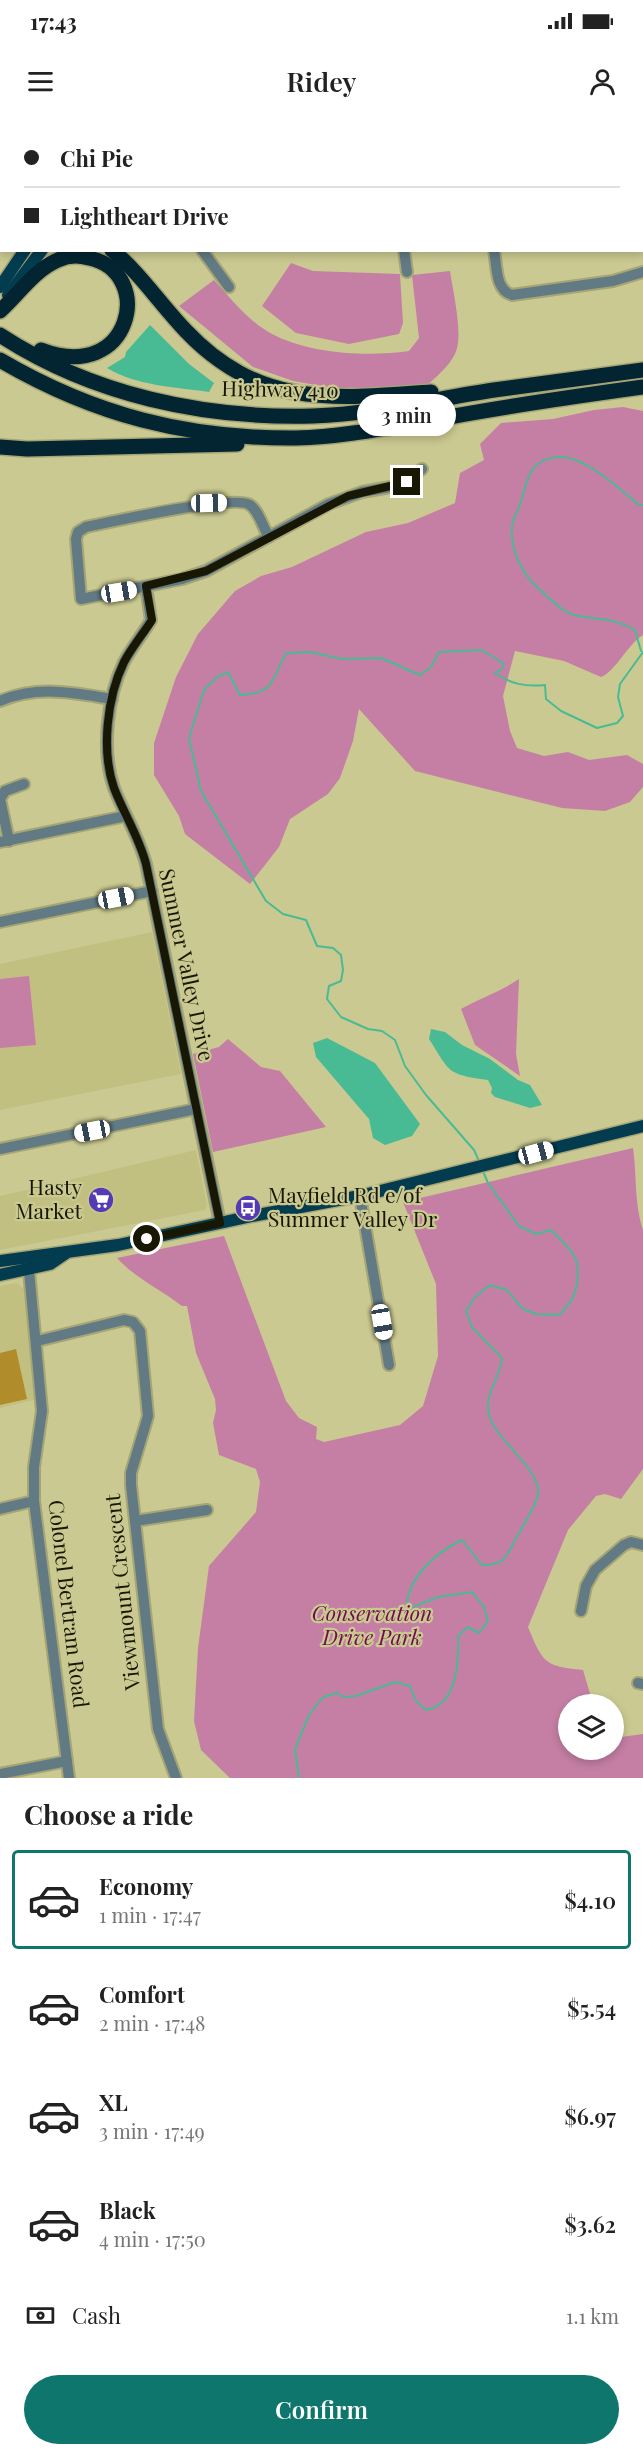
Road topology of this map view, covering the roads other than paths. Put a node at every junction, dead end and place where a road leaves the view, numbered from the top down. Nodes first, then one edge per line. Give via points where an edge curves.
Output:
1 (24, 252) edge
2 (41, 252) edge
3 (114, 252) edge
4 (203, 252) edge
5 (404, 252) edge
6 (494, 252) edge
7 (93, 255) edge
8 (407, 272) dead end
9 (643, 272) edge
10 (0, 287) edge
11 (229, 287) dead end
12 (1, 307) edge
13 (0, 333) edge
14 (0, 360) edge
15 (643, 370) edge
16 (643, 387) edge
17 (491, 391) junction
18 (298, 438) junction
19 (0, 447) edge
20 (422, 469) dead end
21 (268, 537) junction
22 (146, 586) junction
23 (112, 699) junction
24 (0, 701) edge
25 (24, 784) dead end
26 (126, 816) junction
27 (5, 842) edge
28 (152, 891) junction
29 (0, 922) edge
30 (196, 1109) junction
31 (643, 1126) edge
32 (0, 1149) edge
33 (360, 1196) junction
34 (220, 1223) junction
35 (0, 1261) edge
36 (28, 1263) junction
37 (0, 1275) edge
38 (37, 1341) junction
39 (389, 1365) dead end
40 (34, 1501) junction
41 (0, 1509) edge
42 (207, 1510) dead end
43 (135, 1521) junction
44 (643, 1545) edge
45 (580, 1611) dead end
46 (68, 1761) junction
47 (0, 1774) edge
48 (69, 1778) edge
49 (176, 1778) edge

1 - 10 main road
2 - 12 main road
3 - 17 highway via 205,349 239,374 272,388 338,398 468,389
4 - 11 street
5 - 8 street
6 - 9 street via 500,285 512,295 613,281
7 - 12 highway via 59,259 33,276
7 - 13 highway via 117,275 127,301 125,323 114,342 89,356 63,356
13 - 17 highway, Highway 410 via 27,352 86,380 140,397 228,412 314,416
14 - 18 highway, Highway 410 via 68,396 142,422 224,435
15 - 17 highway, Highway 410
16 - 18 highway, Highway 410
18 - 19 highway via 222,445
20 - 21 street via 402,485 348,496
21 - 22 street via 206,571
21 - 22 street via 253,508 244,502 202,504 86,527 78,532 81,599
22 - 23 street, Summer Valley Drive via 152,620 124,663
23 - 24 street via 48,690
23 - 26 street, Summer Valley Drive via 110,769
25 - 27 street via 8,789 0,799
26 - 27 street
26 - 28 street, Summer Valley Drive via 143,851
28 - 29 street
28 - 30 street, Summer Valley Drive
30 - 32 street
30 - 34 street, Summer Valley Drive
31 - 33 main road
33 - 34 main road
33 - 39 street
34 - 36 main road via 69,1252 50,1264
35 - 36 main road
36 - 37 main road
36 - 38 street, Colonel Bertram Road
38 - 40 street, Colonel Bertram Road via 42,1424 34,1467
38 - 43 street, Viewmount Crescent via 124,1320 133,1322 140,1331 148,1403 145,1429 131,1473
40 - 41 street
40 - 46 street, Colonel Bertram Road
42 - 43 street
43 - 49 street, Viewmount Crescent via 158,1729
44 - 45 street via 624,1545 595,1570
46 - 47 street
46 - 48 street, Colonel Bertram Road

